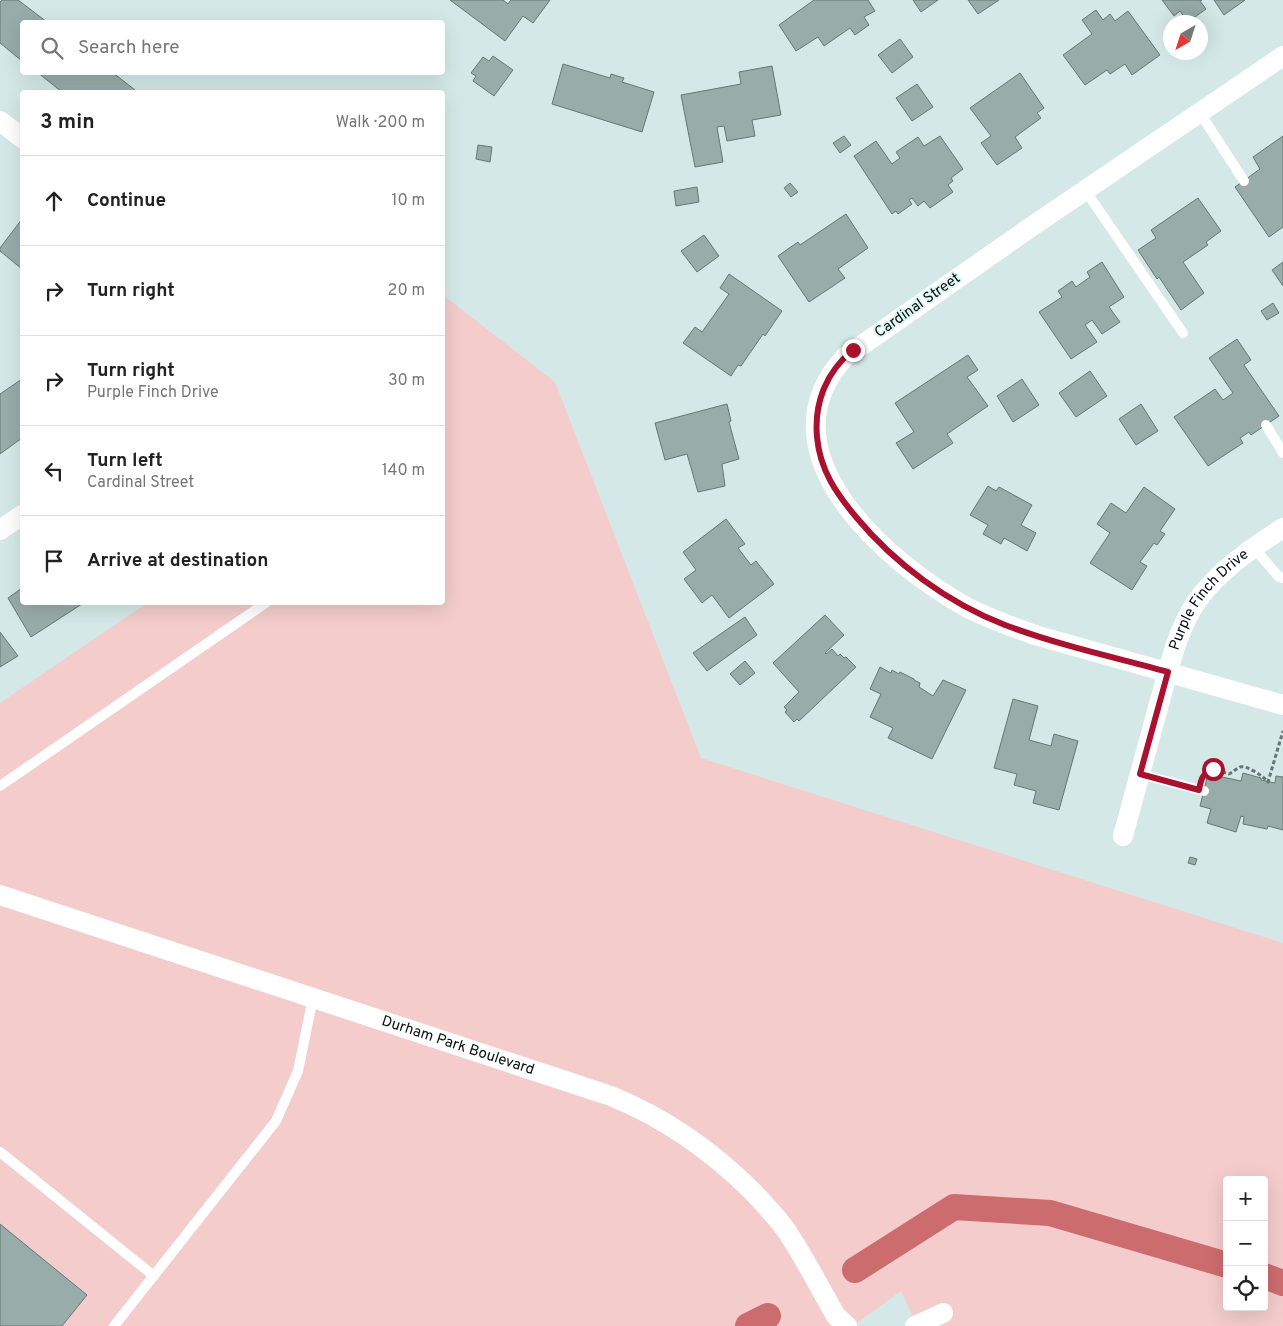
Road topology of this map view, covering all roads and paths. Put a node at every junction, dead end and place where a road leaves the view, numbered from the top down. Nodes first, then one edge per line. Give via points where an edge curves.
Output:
1 (1283, 56) edge
2 (1200, 113) junction
3 (0, 121) edge
4 (20, 136) edge
5 (1244, 181) dead end
6 (1085, 190) junction
7 (1183, 333) dead end
8 (1266, 425) dead end
9 (1283, 452) edge
10 (20, 516) edge
11 (1283, 528) edge
12 (0, 530) edge
13 (1254, 548) junction
14 (1283, 578) edge
15 (263, 605) edge
16 (1168, 672) junction
17 (1283, 705) edge
18 (1283, 732) edge
19 (1140, 774) junction
20 (0, 786) edge
21 (1201, 790) joint
22 (1123, 836) dead end
23 (0, 895) edge
24 (313, 998) junction
25 (0, 1152) edge
26 (154, 1276) junction
27 (943, 1313) dead end
28 (840, 1323) edge
29 (114, 1326) edge
30 (915, 1326) edge

1 - 2 street, Cardinal Street
2 - 5 lane
2 - 6 street, Cardinal Street
3 - 4 street
6 - 7 lane
6 - 16 street, Cardinal Street via 845,357 827,381 820,399 816,429 819,450 833,487 862,525 903,564 935,588 1004,625
8 - 9 lane
10 - 12 street
11 - 13 street, Purple Finch Drive
13 - 14 lane
13 - 16 street, Purple Finch Drive via 1210,585 1196,602 1181,631
15 - 20 lane
16 - 17 street, Cardinal Street
16 - 19 street, Purple Finch Drive
18 - 21 path via 1268,782 1244,767 1229,774 1213,769 1202,776
19 - 21 lane
19 - 22 street, Purple Finch Drive
23 - 24 street, Durham Park Boulevard
24 - 26 lane via 298,1072 276,1121
24 - 28 street, Durham Park Boulevard via 611,1096 677,1129 729,1169 776,1217 788,1232
25 - 26 lane
26 - 29 lane
27 - 30 street

